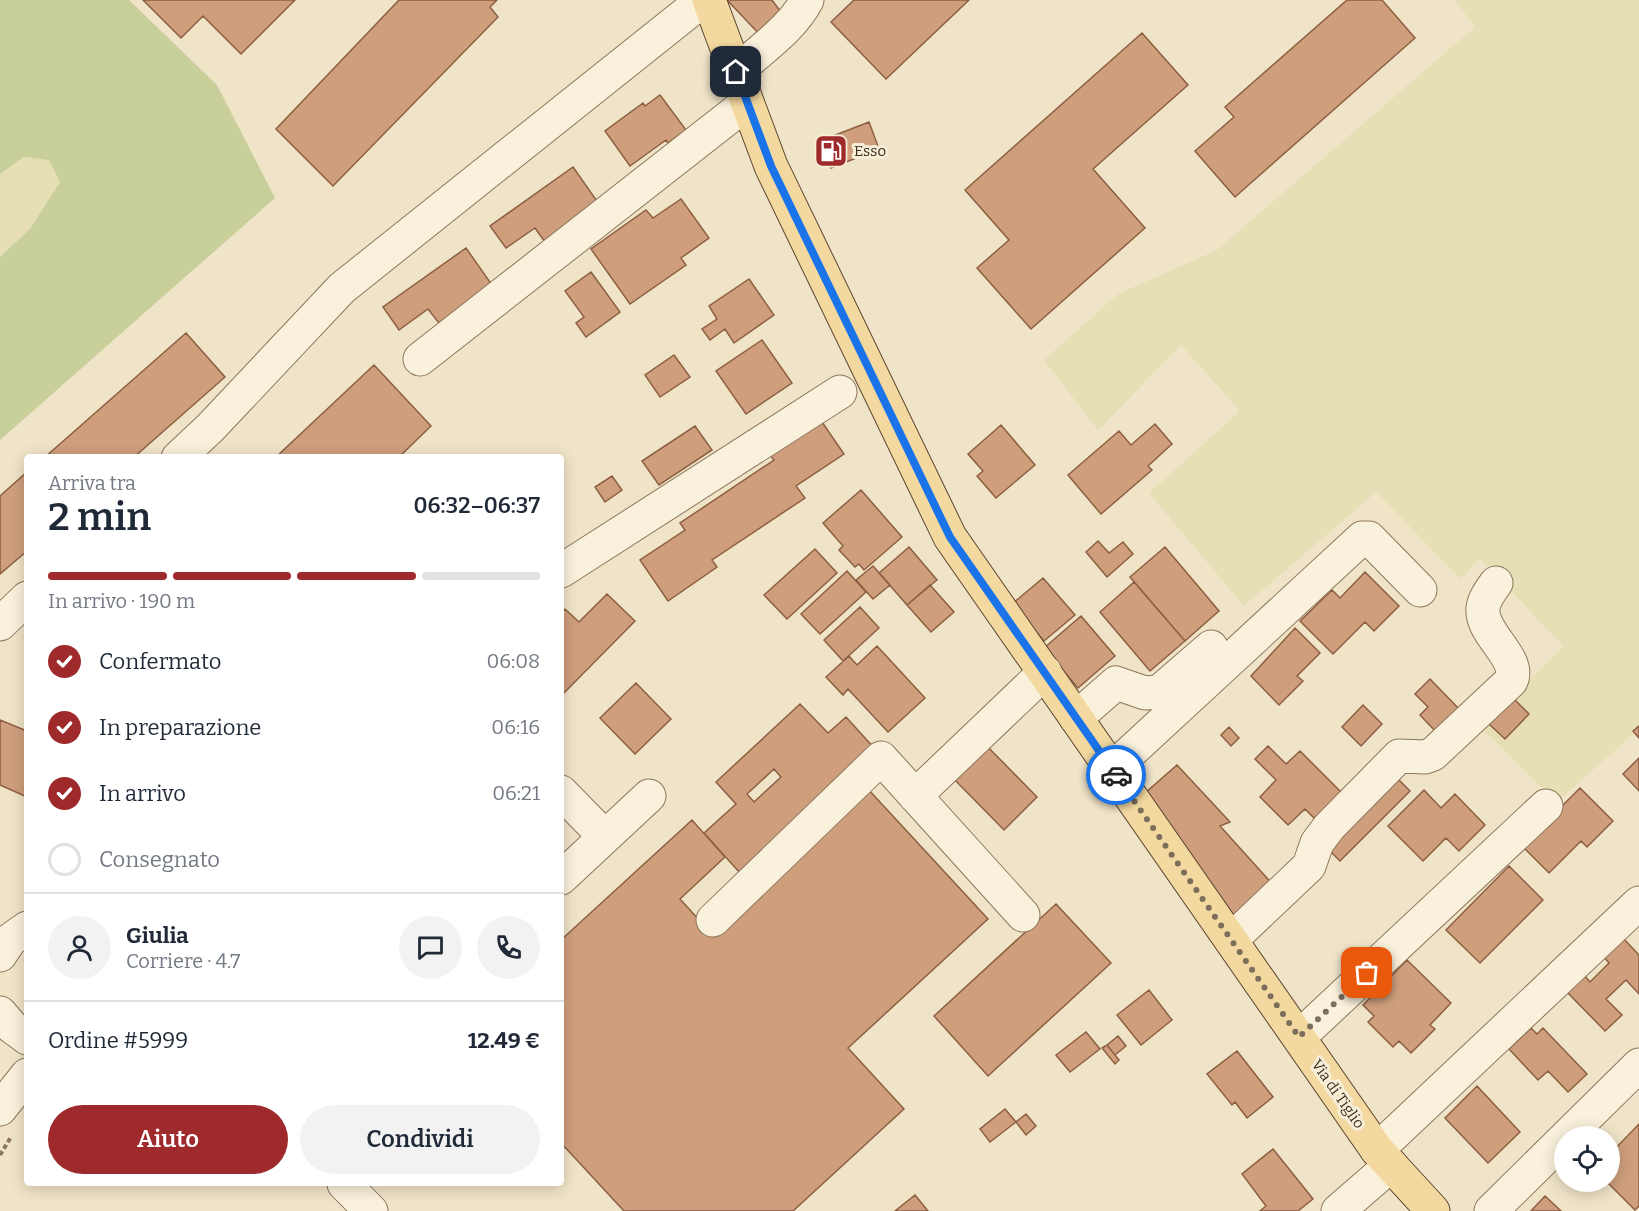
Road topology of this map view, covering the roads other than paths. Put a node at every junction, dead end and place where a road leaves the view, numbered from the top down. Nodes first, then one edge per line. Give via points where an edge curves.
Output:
1 (703, 0) edge
2 (709, 0) edge
3 (807, 0) edge
4 (736, 72) junction
5 (747, 103) junction
6 (420, 359) dead end
7 (840, 392) dead end
8 (182, 454) edge
9 (564, 569) edge
10 (1496, 583) dead end
11 (1420, 590) dead end
12 (24, 601) edge
13 (1241, 620) dead end
14 (0, 624) edge
15 (1045, 672) junction
16 (1076, 718) junction
17 (1112, 770) junction
18 (564, 795) edge
19 (649, 795) dead end
20 (915, 796) junction
21 (1546, 806) dead end
22 (605, 837) junction
23 (564, 875) edge
24 (1639, 903) edge
25 (1023, 915) dead end
26 (0, 917) edge
27 (24, 919) edge
28 (713, 920) dead end
29 (24, 930) edge
30 (1231, 940) junction
31 (0, 955) edge
32 (0, 1013) edge
33 (24, 1036) edge
34 (1299, 1037) junction
35 (1639, 1065) edge
36 (24, 1079) edge
37 (1639, 1096) edge
38 (0, 1109) edge
39 (1577, 1126) edge
40 (1608, 1126) edge
41 (1554, 1149) edge
42 (1384, 1158) junction
43 (1554, 1178) edge
44 (346, 1186) edge
45 (1354, 1206) edge
46 (371, 1211) edge
47 (1433, 1211) edge
48 (1491, 1211) edge
49 (1521, 1211) edge

1 - 8 street via 342,288
2 - 4 main road, Via di Tiglio
3 - 4 street via 801,12
4 - 5 main road, Via di Tiglio
5 - 6 street
5 - 15 main road, Via di Tiglio via 771,166 950,537
7 - 9 street
10 - 30 street via 1483,609 1485,622 1512,667 1511,681 1433,754 1399,756 1329,827 1308,866
11 - 17 street via 1369,538 1362,538
12 - 14 street
13 - 16 street via 1159,692 1145,693 1116,683
15 - 16 main road, Via di Tiglio
15 - 20 street
16 - 17 main road, Via di Tiglio
17 - 30 main road, Via di Tiglio
18 - 22 street
19 - 22 street
20 - 25 street
20 - 28 street via 881,758
21 - 34 street
22 - 23 street
24 - 42 street
26 - 27 street
29 - 31 street via 10,940
30 - 34 main road, Via di Tiglio
32 - 33 street
34 - 42 main road, Via di Tiglio
35 - 39 street
36 - 38 street
37 - 40 street
41 - 48 street
42 - 45 street
42 - 47 main road, Via di Tiglio
43 - 49 street
44 - 46 street

